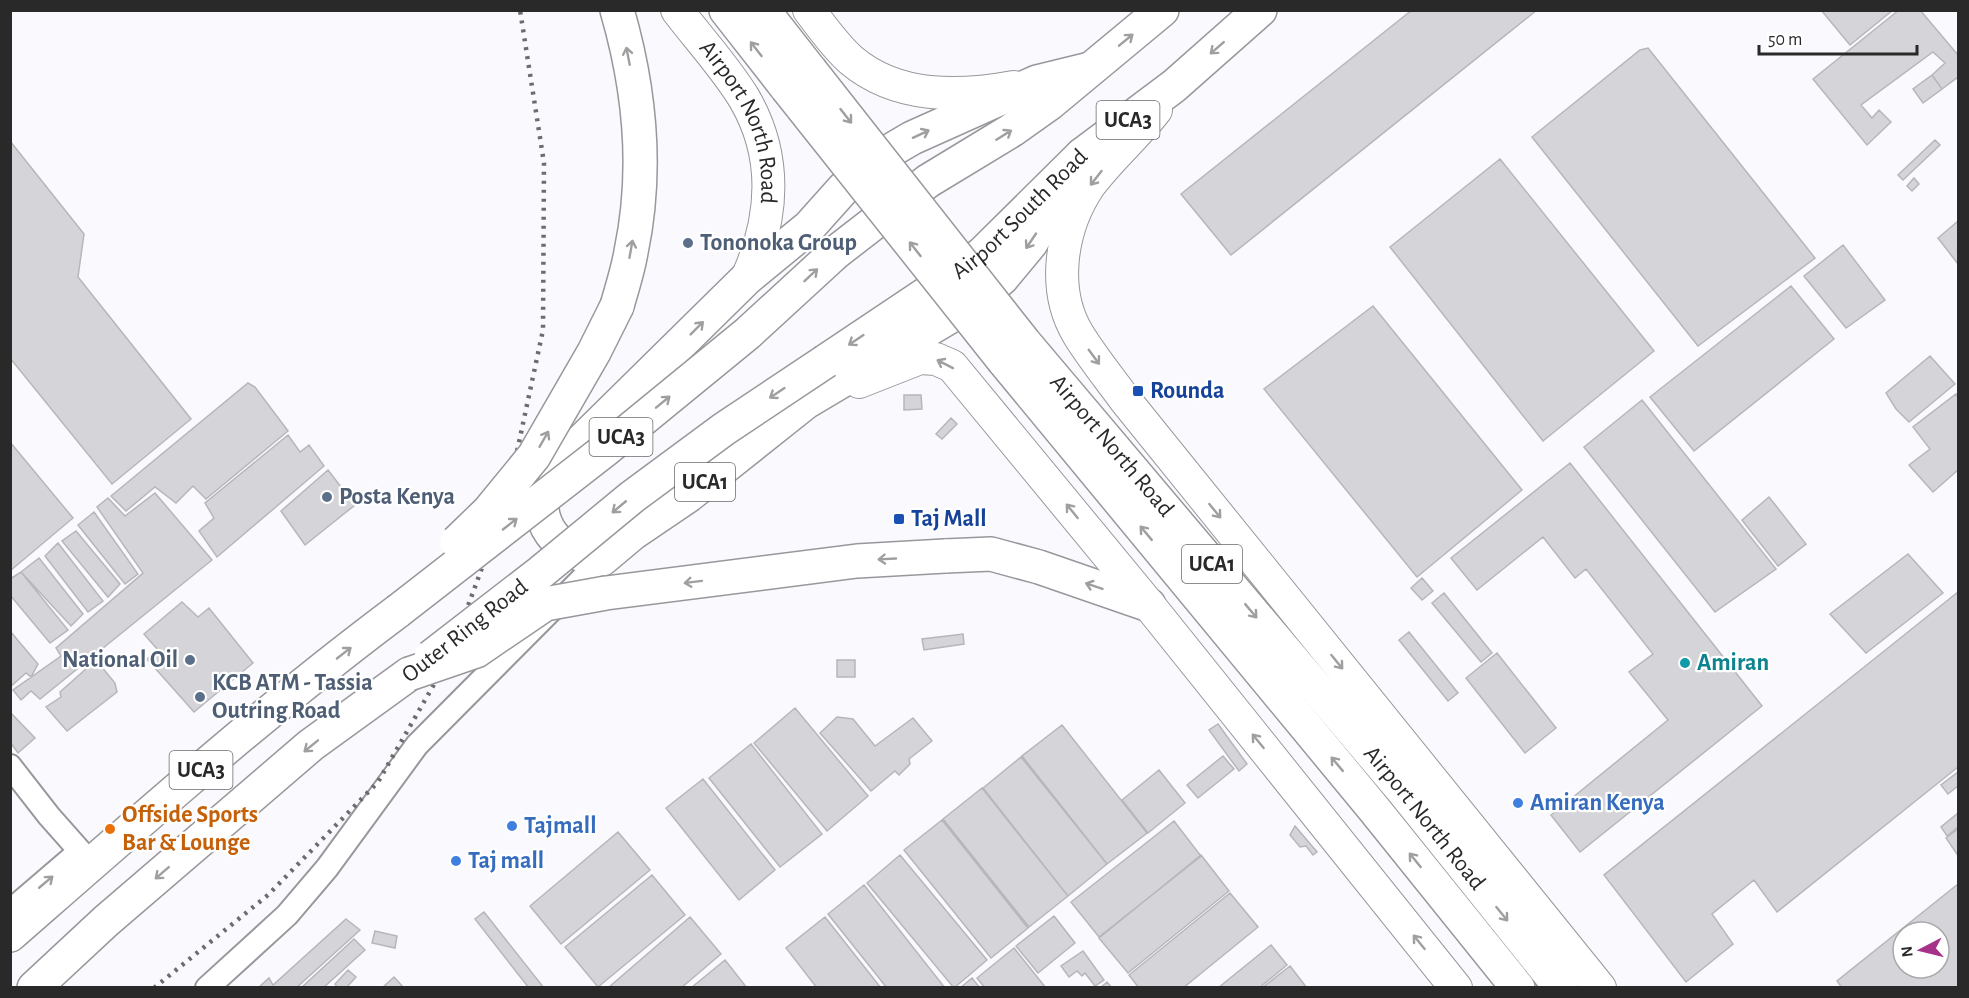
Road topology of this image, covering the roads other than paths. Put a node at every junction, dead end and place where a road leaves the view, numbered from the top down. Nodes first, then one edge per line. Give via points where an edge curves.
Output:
1 (617, 10) edge
2 (678, 10) edge
3 (726, 10) edge
4 (763, 10) edge
5 (809, 10) edge
6 (1162, 10) edge
7 (1260, 10) edge
8 (1090, 69) junction
9 (1037, 82) junction
10 (1174, 86) junction
11 (1082, 155) junction
12 (747, 278) junction
13 (886, 320) joint
14 (806, 402) junction
15 (602, 559) junction
16 (1149, 605) junction
17 (398, 611) junction
18 (409, 674) junction
19 (10, 766) edge
20 (10, 911) edge
21 (10, 935) edge
22 (34, 987) edge
23 (207, 987) edge
24 (1456, 987) edge
25 (1518, 987) edge
26 (1561, 987) edge
27 (1600, 987) edge

17 -> 1 main road, bridge via 431,567 489,511 534,456 617,306 632,252 641,136 637,97
2 - 12 main road, Airport North Road via 743,97 763,141 768,202 765,225
25 -> 3 main road, Airport North Road / UCA1, bridge via 1004,361
4 -> 26 main road, Airport North Road / UCA1, bridge via 1024,342 1400,787
5 - 9 main road via 851,60 909,89 959,94
8 -> 6 main road, UCA3
7 -> 10 main road, Airport South Road
8 - 9 main road
17 -> 8 main road, UCA3, bridge via 748,333 835,253 928,181 1050,103
12 -> 9 main road via 809,227 843,189 895,148
10 - 11 main road, Airport South Road / UCA3
10 -> 27 main road, Airport North Road / UCA1 via 1097,176 1070,224 1062,274 1064,296 1077,333 1126,401
11 - 13 main road, Airport South Road / UCA3 via 982,254
11 -> 14 main road via 1031,243 1002,278 976,301
15 -> 12 main road via 579,554 549,532 540,507 543,478
13 -> 18 main road, Outer Ring Road / UCA3, bridge via 724,429 632,497
14 - 15 main road, UCA1
16 -> 14 main road, UCA1 via 952,366 920,358
15 - 23 street via 417,744 287,915
16 -> 18 main road, bridge via 991,554 857,561 545,604 476,651
24 -> 16 main road, UCA1
21 -> 17 main road, UCA3 via 162,802
18 -> 22 main road, Outer Ring Road / UCA3 via 312,745
20 -> 19 street via 80,851

